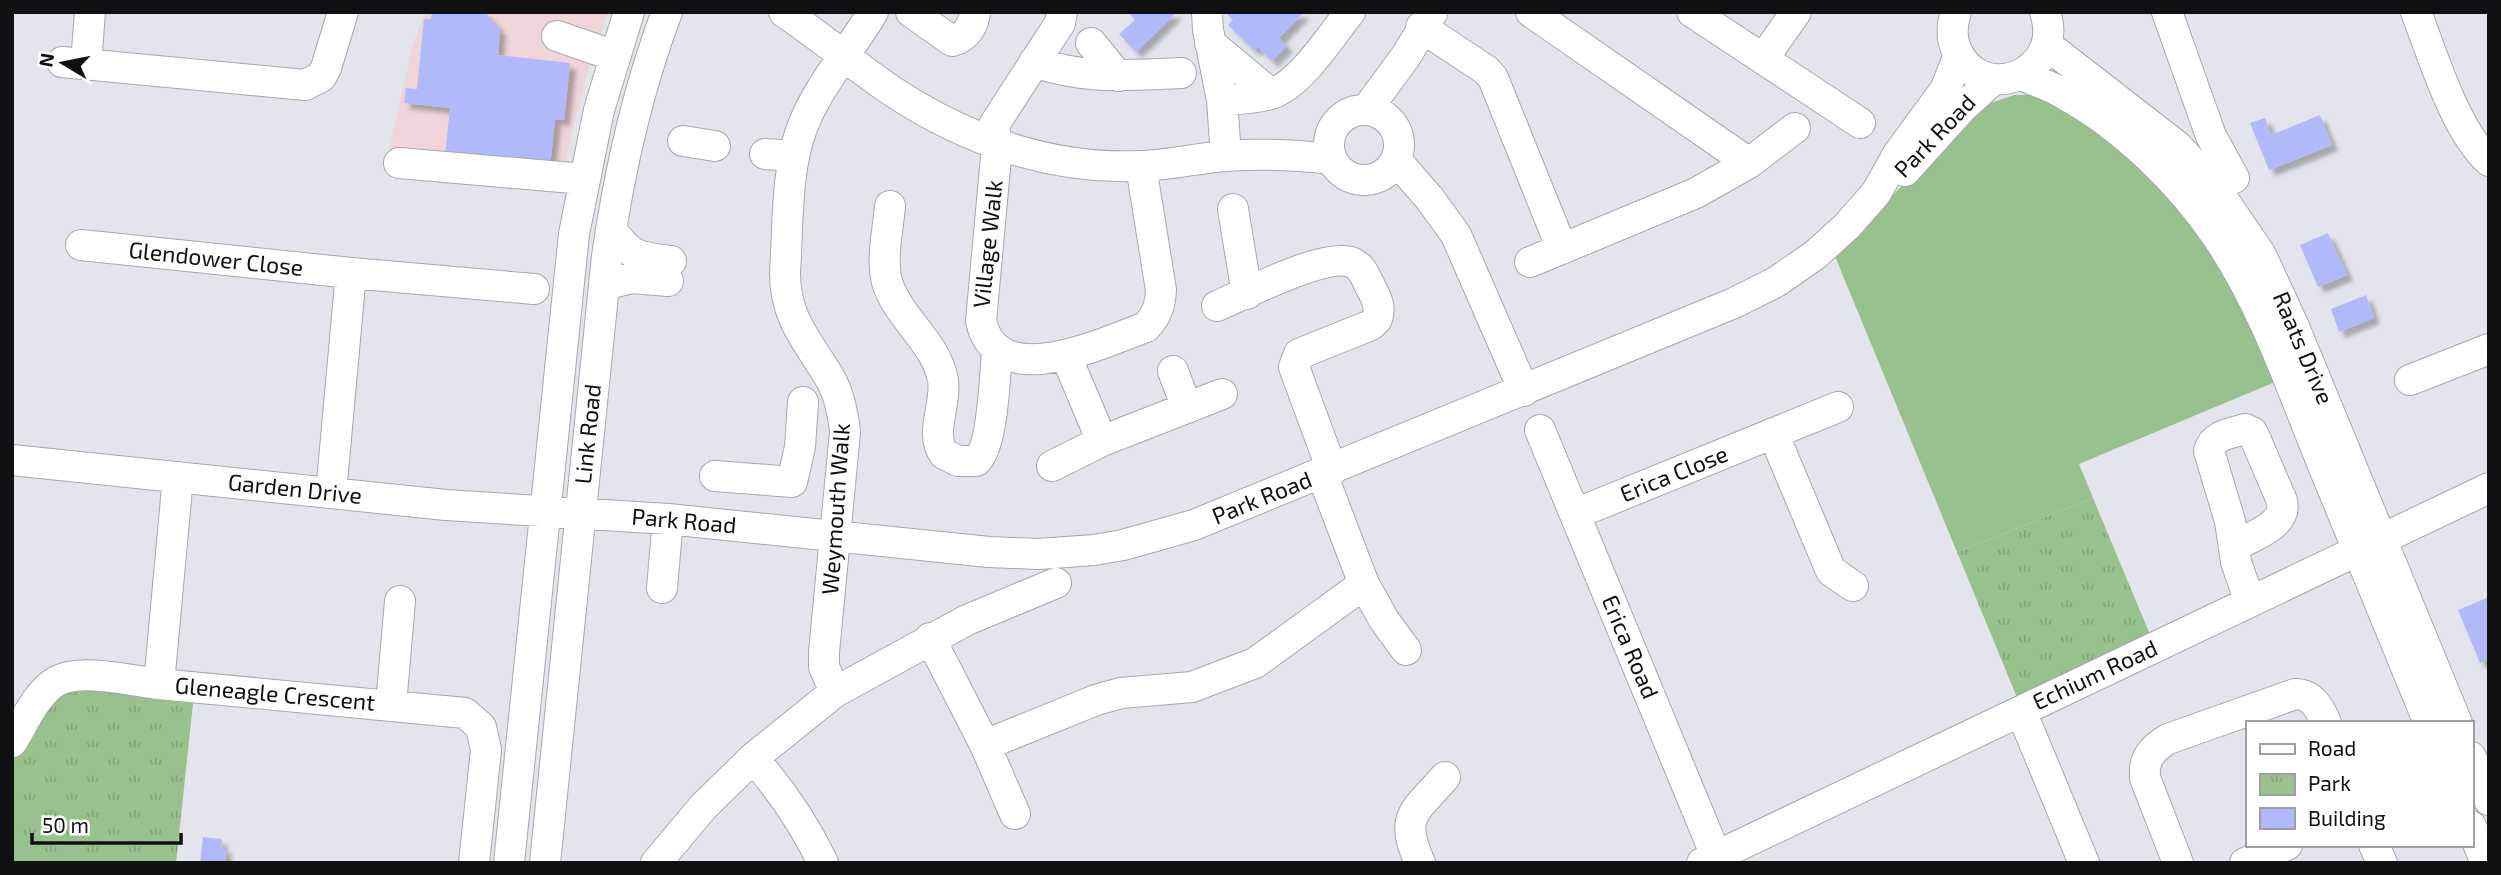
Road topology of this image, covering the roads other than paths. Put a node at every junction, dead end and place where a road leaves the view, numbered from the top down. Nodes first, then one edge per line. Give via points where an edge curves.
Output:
1 (90, 12) edge
2 (343, 12) edge
3 (629, 12) edge
4 (667, 12) edge
5 (785, 12) edge
6 (873, 12) edge
7 (911, 12) edge
8 (975, 12) edge
9 (1062, 12) edge
10 (1207, 12) edge
11 (1350, 12) edge
12 (1531, 12) edge
13 (1692, 12) edge
14 (1796, 12) edge
15 (2167, 12) edge
16 (2416, 12) edge
17 (1426, 20) edge
18 (2047, 23) edge
19 (1951, 29) edge
20 (557, 36) dead end
21 (1091, 43) dead end
22 (1210, 43) junction
23 (615, 56) junction
24 (844, 57) junction
25 (1763, 59) junction
26 (1034, 62) junction
27 (1181, 73) dead end
28 (1118, 76) junction
29 (2008, 77) junction
30 (1271, 94) junction
31 (1222, 100) junction
32 (1378, 114) junction
33 (1860, 123) dead end
34 (1795, 128) dead end
35 (683, 141) dead end
36 (715, 146) dead end
37 (998, 146) junction
38 (1331, 147) junction
39 (1226, 156) junction
40 (2489, 162) edge
41 (399, 163) dead end
42 (1749, 163) junction
43 (1141, 166) junction
44 (1389, 169) junction
45 (2234, 178) dead end
46 (584, 179) junction
47 (1876, 193) junction
48 (890, 206) dead end
49 (1233, 209) dead end
50 (611, 229) junction
51 (81, 245) dead end
52 (1562, 249) junction
53 (1530, 262) dead end
54 (351, 273) junction
55 (604, 285) junction
56 (534, 289) dead end
57 (1247, 293) junction
58 (1217, 306) dead end
59 (2489, 349) edge
60 (997, 351) junction
61 (1066, 356) junction
62 (1173, 371) dead end
63 (2410, 380) dead end
64 (1524, 391) junction
65 (1222, 394) dead end
66 (803, 401) dead end
67 (1838, 407) dead end
68 (1187, 408) junction
69 (1540, 430) dead end
70 (1773, 433) junction
71 (1102, 441) junction
72 (800, 447) junction
73 (844, 452) junction
74 (12, 460) edge
75 (1052, 466) dead end
76 (1327, 472) junction
77 (715, 476) dead end
78 (178, 477) junction
79 (2489, 488) edge
80 (331, 493) junction
81 (545, 511) junction
82 (579, 513) junction
83 (1575, 514) junction
84 (668, 519) junction
85 (836, 536) junction
86 (2370, 544) junction
87 (2235, 546) dead end
88 (1056, 583) dead end
89 (1364, 584) junction
90 (1853, 586) dead end
91 (662, 588) dead end
92 (400, 601) dead end
93 (2249, 602) junction
94 (930, 638) junction
95 (1406, 650) dead end
96 (159, 684) junction
97 (835, 692) junction
98 (391, 705) junction
99 (2021, 710) junction
100 (2325, 721) edge
101 (2428, 721) edge
102 (2456, 721) edge
103 (12, 742) edge
104 (985, 745) junction
105 (753, 758) junction
106 (2473, 762) edge
107 (1445, 777) dead end
108 (2489, 800) edge
109 (1014, 814) dead end
110 (2473, 831) edge
111 (2282, 847) edge
112 (2375, 847) edge
113 (1713, 860) edge
114 (474, 863) edge
115 (509, 863) edge
116 (545, 863) edge
117 (656, 863) edge
118 (823, 863) edge
119 (1420, 863) edge
120 (2084, 863) edge
121 (2178, 863) edge
122 (2245, 863) edge
123 (2382, 863) edge
124 (2486, 863) edge

1 - 2 street via 74,63 306,85 321,77
3 - 23 street, Link Road
4 - 50 street, Link Road via 637,105
5 - 24 street, Village Walk
6 - 24 street, Weymouth Walk
7 - 8 street via 952,41 969,30
9 - 26 street via 1060,23
10 - 22 street
11 - 30 street via 1300,73
12 - 42 street
13 - 25 street
14 - 25 street
15 - 45 street via 2211,136
16 - 40 street via 2463,127
17 - 32 street
17 - 52 street via 1447,44 1493,78
18 - 29 street, Park Road via 2039,60
18 - 86 street, Raats Drive via 2178,145 2230,206 2261,255 2280,292
19 - 29 street, Raats Drive via 1971,69
19 - 47 street, Park Road via 1945,90
20 - 23 street
21 - 28 street
22 - 30 street
22 - 31 street
23 - 46 street, Link Road
24 - 37 street, Village Walk via 947,124
24 - 73 street, Weymouth Walk via 802,129 780,155 785,292 797,327 832,382 842,407
25 - 33 street
26 - 28 street via 1082,75
26 - 37 street via 994,125
27 - 28 street
29 - 47 street, Park Road via 1962,108 1909,168
29 - 86 street, Raats Drive via 2064,94 2090,110 2168,177 2218,239
30 - 31 street
31 - 39 street
32 - 38 street via 1355,110 1344,116 1335,124
32 - 44 street via 1396,127 1399,138 1400,150
34 - 42 street
35 - 36 street
37 - 43 street, Village Walk via 1071,163
37 - 60 street, Village Walk via 981,321
38 - 39 street, Village Walk
38 - 44 street via 1344,175 1353,179 1373,180
39 - 43 street, Village Walk
41 - 46 street
42 - 52 street via 1696,194
43 - 61 street via 1161,290 1158,311 1146,327
44 - 64 street via 1437,211 1456,235
46 - 81 street, Link Road via 570,267
47 - 64 street, Park Road via 1815,255 1776,282
48 - 60 street via 884,266 888,283 940,369 944,392 938,441 944,454 958,461 976,461 983,451
49 - 57 street
50 - 55 street, Link Road
50 - 55 street via 625,248 669,271
51 - 54 street, Glendower Close
52 - 53 street
54 - 56 street, Glendower Close
54 - 80 street
55 - 82 street, Link Road
57 - 58 street
57 - 76 street via 1319,263 1342,260 1363,271 1379,304 1379,316 1371,325 1299,354 1295,361
59 - 63 street
60 - 61 street via 1036,359
61 - 71 street
62 - 68 street
64 - 76 street, Park Road
65 - 68 street
66 - 72 street
67 - 70 street, Erica Close
68 - 71 street
69 - 83 street, Erica Road
70 - 83 street, Erica Close
70 - 90 street via 1831,571
71 - 75 street
72 - 73 street
72 - 77 street via 792,482
73 - 85 street, Weymouth Walk
74 - 78 street, Garden Drive
76 - 85 street, Park Road via 1194,525 1094,550 1014,554
76 - 89 street
78 - 80 street, Garden Drive
78 - 96 street, Gleneagle Crescent
79 - 86 street, Echium Road
80 - 81 street, Garden Drive
81 - 82 street, Garden Drive
81 - 115 street, Link Road
82 - 84 street, Park Road
82 - 116 street, Link Road
83 - 113 street, Erica Road
84 - 85 street, Park Road
84 - 91 street
85 - 97 street, Weymouth Walk via 824,667
86 - 93 street, Echium Road
86 - 101 street, Raats Drive
86 - 102 street, Raats Drive
87 - 93 street
88 - 94 street
89 - 95 street
89 - 104 street via 1238,671 1192,687 1121,692
92 - 98 street, Gleneagle Crescent
93 - 99 street, Echium Road
94 - 97 street
94 - 104 street
96 - 98 street, Gleneagle Crescent
96 - 103 street, Gleneagle Crescent via 84,675 57,681 38,700
97 - 105 street
98 - 114 street, Gleneagle Crescent via 465,713 481,727 486,750
99 - 113 street, Echium Road
99 - 120 street
100 - 121 street via 2314,702 2295,694 2156,747 2147,760 2145,778
104 - 109 street
105 - 117 street
105 - 118 street via 795,810
106 - 108 street
107 - 119 street via 1410,822 1411,842
110 - 124 street
111 - 122 street
112 - 123 street

